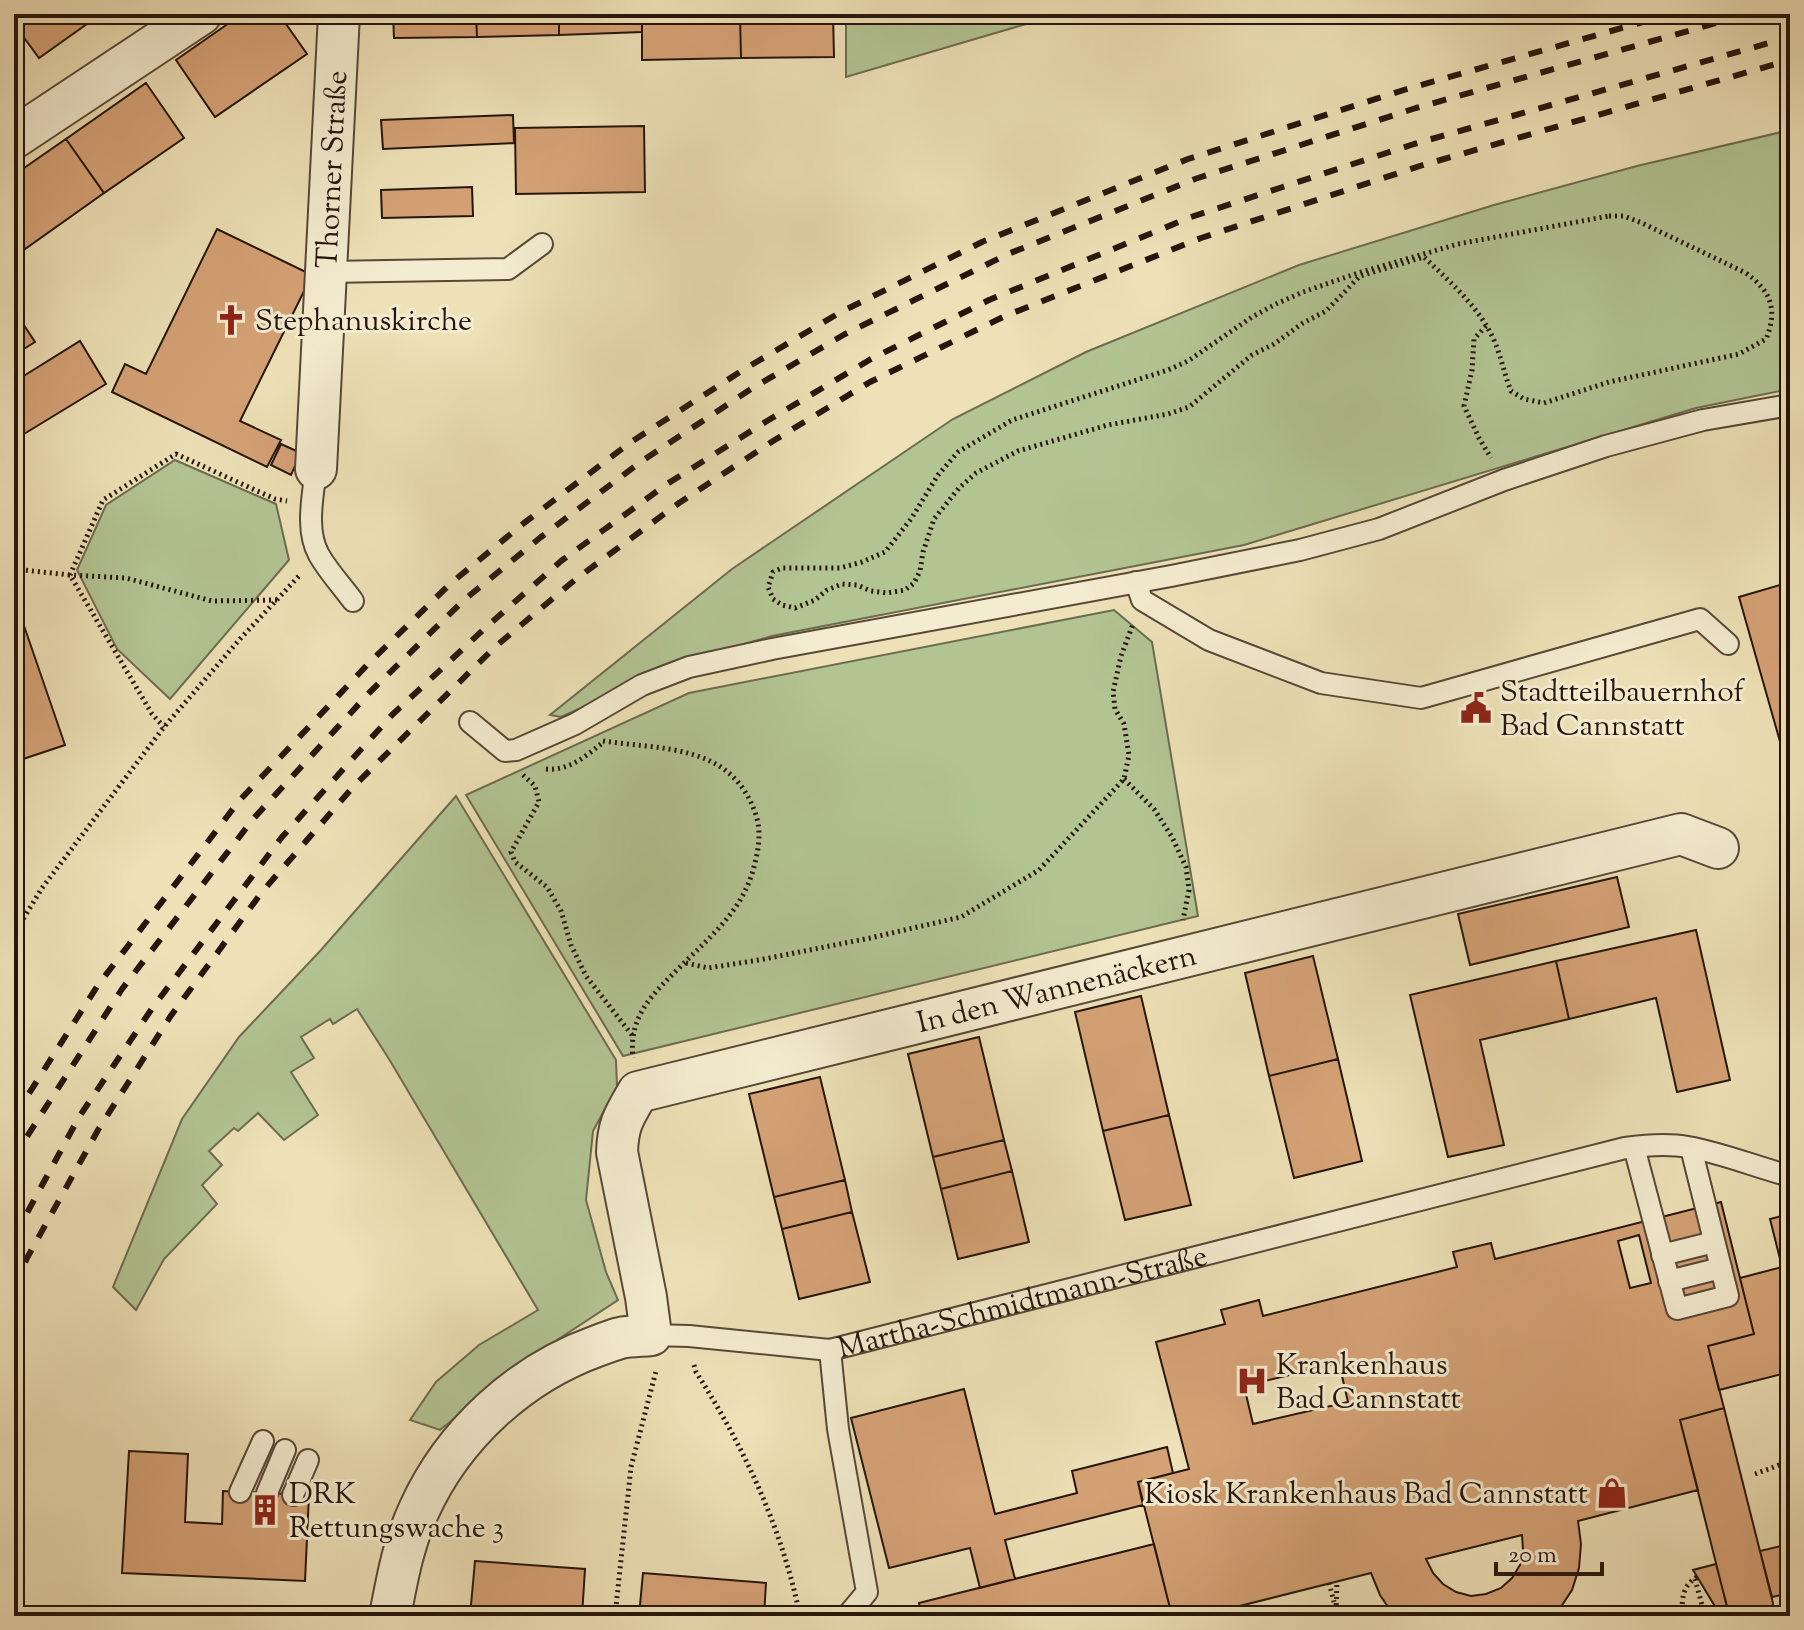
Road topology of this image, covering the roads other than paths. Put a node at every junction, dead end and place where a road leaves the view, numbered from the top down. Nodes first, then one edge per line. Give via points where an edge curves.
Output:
1 (201, 14) edge
2 (339, 14) edge
3 (14, 138) edge
4 (542, 244) dead end
5 (327, 272) junction
6 (1790, 405) edge
7 (314, 487) joint
8 (1139, 591) junction
9 (353, 601) dead end
10 (1728, 644) dead end
11 (470, 722) dead end
12 (1718, 848) dead end
13 (1634, 1147) junction
14 (1691, 1148) junction
15 (1790, 1176) edge
16 (1714, 1242) junction
17 (1662, 1255) junction
18 (1721, 1268) junction
19 (1669, 1281) junction
20 (830, 1350) junction
21 (653, 1353) junction
22 (263, 1441) dead end
23 (285, 1450) dead end
24 (308, 1460) dead end
25 (240, 1492) dead end
26 (267, 1493) dead end
27 (293, 1495) dead end
28 (390, 1616) edge
29 (847, 1616) edge

1 - 3 street
2 - 5 street, Thorner Straße
4 - 5 lane via 508,269
5 - 7 street, Thorner Straße
6 - 8 lane via 1703,420 1606,446 1379,529
7 - 9 lane via 313,537 319,555
8 - 10 lane via 1209,640 1321,683 1421,698 1700,619
8 - 11 lane via 689,667 642,685 516,750 505,751
12 - 21 street, In den Wannenäckern via 1681,834 638,1092 618,1131 617,1152
13 - 14 lane, Martha-Schmidtmann-Straße
13 - 17 lane
13 - 20 lane, Martha-Schmidtmann-Straße
14 - 15 lane, Martha-Schmidtmann-Straße
14 - 16 lane
16 - 17 lane
16 - 18 lane
17 - 19 lane
18 - 19 lane
18 - 19 lane via 1728,1296 1677,1309
20 - 21 lane, Martha-Schmidtmann-Straße via 689,1336
20 - 29 lane via 838,1429 867,1592
21 - 28 street, Martha-Schmidtmann-Straße via 620,1338 578,1353 515,1391 471,1430 417,1513
22 - 25 lane
23 - 26 lane
24 - 27 lane

